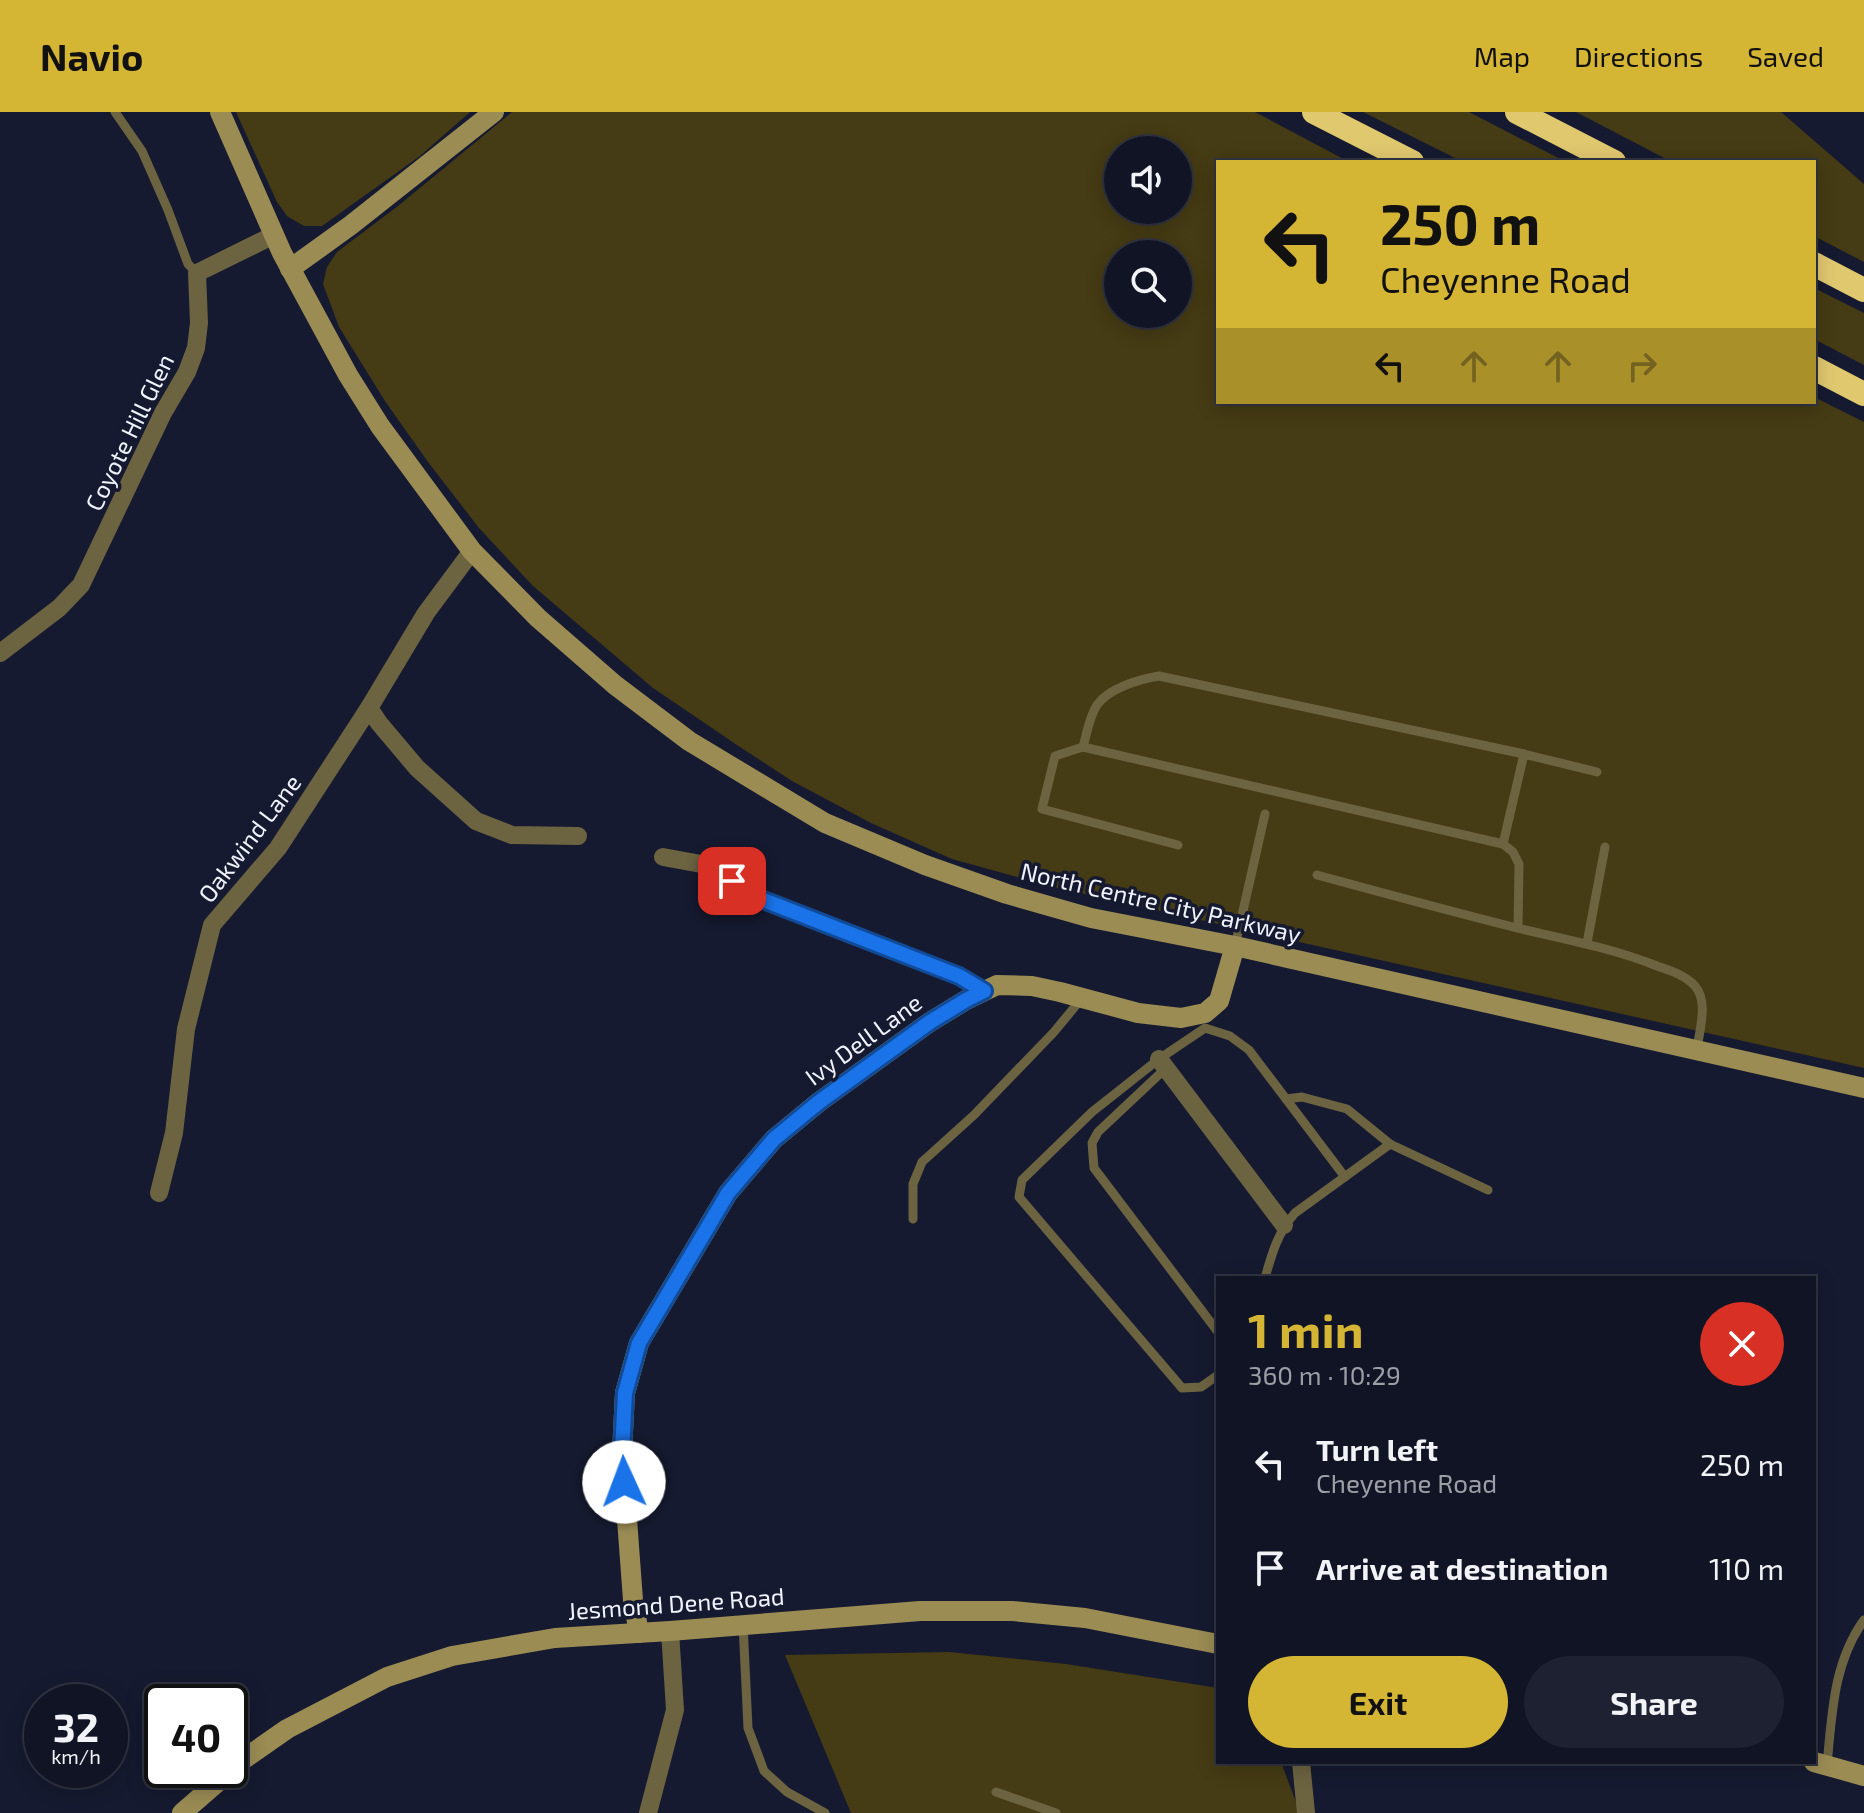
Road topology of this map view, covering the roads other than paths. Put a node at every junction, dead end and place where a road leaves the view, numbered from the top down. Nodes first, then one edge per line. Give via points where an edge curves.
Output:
1 (115, 112) edge
2 (220, 112) edge
3 (494, 112) edge
4 (1314, 112) edge
5 (1517, 112) edge
6 (1408, 160) edge
7 (1610, 160) edge
8 (274, 235) junction
9 (1816, 265) edge
10 (290, 269) junction
11 (197, 273) junction
12 (1864, 290) edge
13 (1816, 369) edge
14 (1864, 394) edge
15 (472, 551) junction
16 (0, 653) edge
17 (369, 708) junction
18 (1083, 747) junction
19 (1524, 754) junction
20 (1597, 772) dead end
21 (1265, 814) dead end
22 (578, 836) dead end
23 (1503, 844) junction
24 (1178, 845) dead end
25 (1605, 847) dead end
26 (663, 857) dead end
27 (1317, 875) dead end
28 (1518, 928) junction
29 (1587, 943) junction
30 (1235, 946) junction
31 (984, 991) junction
32 (1082, 998) junction
33 (1205, 1020) junction
34 (1697, 1050) junction
35 (1162, 1064) junction
36 (1864, 1088) edge
37 (1286, 1099) junction
38 (1390, 1144) junction
39 (1345, 1177) junction
40 (1488, 1190) dead end
41 (159, 1193) dead end
42 (913, 1219) dead end
43 (1284, 1225) junction
44 (1266, 1276) edge
45 (1216, 1329) edge
46 (1216, 1376) edge
47 (1864, 1620) edge
48 (743, 1624) junction
49 (670, 1631) junction
50 (639, 1633) junction
51 (1216, 1644) edge
52 (1301, 1764) edge
53 (1820, 1764) edge
54 (1864, 1776) edge
55 (996, 1792) dead end
56 (182, 1813) edge
57 (648, 1813) edge
58 (825, 1813) edge
59 (1056, 1813) edge
60 (1306, 1813) edge

1 - 11 lane via 142,151 188,264
2 - 8 street, North Centre City Parkway
3 - 10 street
4 - 6 highway
5 - 7 highway
8 - 10 street, North Centre City Parkway
8 - 11 street
9 - 12 highway
10 - 15 street, North Centre City Parkway via 380,426
11 - 16 street, Coyote Hill Glen via 196,348 81,585
13 - 14 highway
15 - 17 street, Oakwind Lane via 426,613
15 - 30 street, North Centre City Parkway via 615,685 689,741 825,823 1007,894 1091,918
17 - 22 street via 417,768 476,821 512,835
17 - 41 street, Oakwind Lane via 278,848 212,925 186,1029 174,1133
18 - 19 lane via 1099,702 1140,679 1159,676
18 - 23 lane
18 - 24 lane via 1055,756 1042,809
19 - 20 lane
19 - 23 lane
21 - 30 lane
23 - 28 lane via 1519,864
25 - 29 lane
26 - 31 street via 712,866 753,896 959,976
27 - 28 lane
28 - 29 lane
29 - 34 lane via 1645,961 1693,984 1702,1005
30 - 33 street via 1219,1001
30 - 34 street, North Centre City Parkway
31 - 32 street, Ivy Dell Lane via 997,985 1032,986
31 - 50 street, Ivy Dell Lane via 930,1022 774,1139 728,1193 639,1343 625,1393 622,1452
32 - 33 street, Ivy Dell Lane via 1138,1013
32 - 42 lane via 974,1115 922,1162 913,1184
33 - 35 lane
33 - 37 lane via 1249,1050
34 - 36 street, North Centre City Parkway
35 - 43 street
35 - 45 lane via 1098,1132 1092,1143 1094,1168
35 - 46 lane via 1092,1112 1022,1180 1019,1197 1182,1388 1201,1387
37 - 38 lane via 1302,1097 1347,1109
37 - 39 lane
38 - 39 lane
38 - 40 lane
39 - 43 lane
43 - 44 lane
47 - 53 lane via 1843,1658
48 - 49 street, Jesmond Dene Road
48 - 51 street, Jesmond Dene Road via 920,1611 1012,1611 1085,1618
48 - 58 lane via 748,1728 764,1771 787,1792
49 - 50 street, Jesmond Dene Road
49 - 57 street via 675,1710
50 - 56 street, Jesmond Dene Road via 555,1638 452,1656 387,1677 287,1729
52 - 60 street
53 - 54 street
55 - 59 lane

